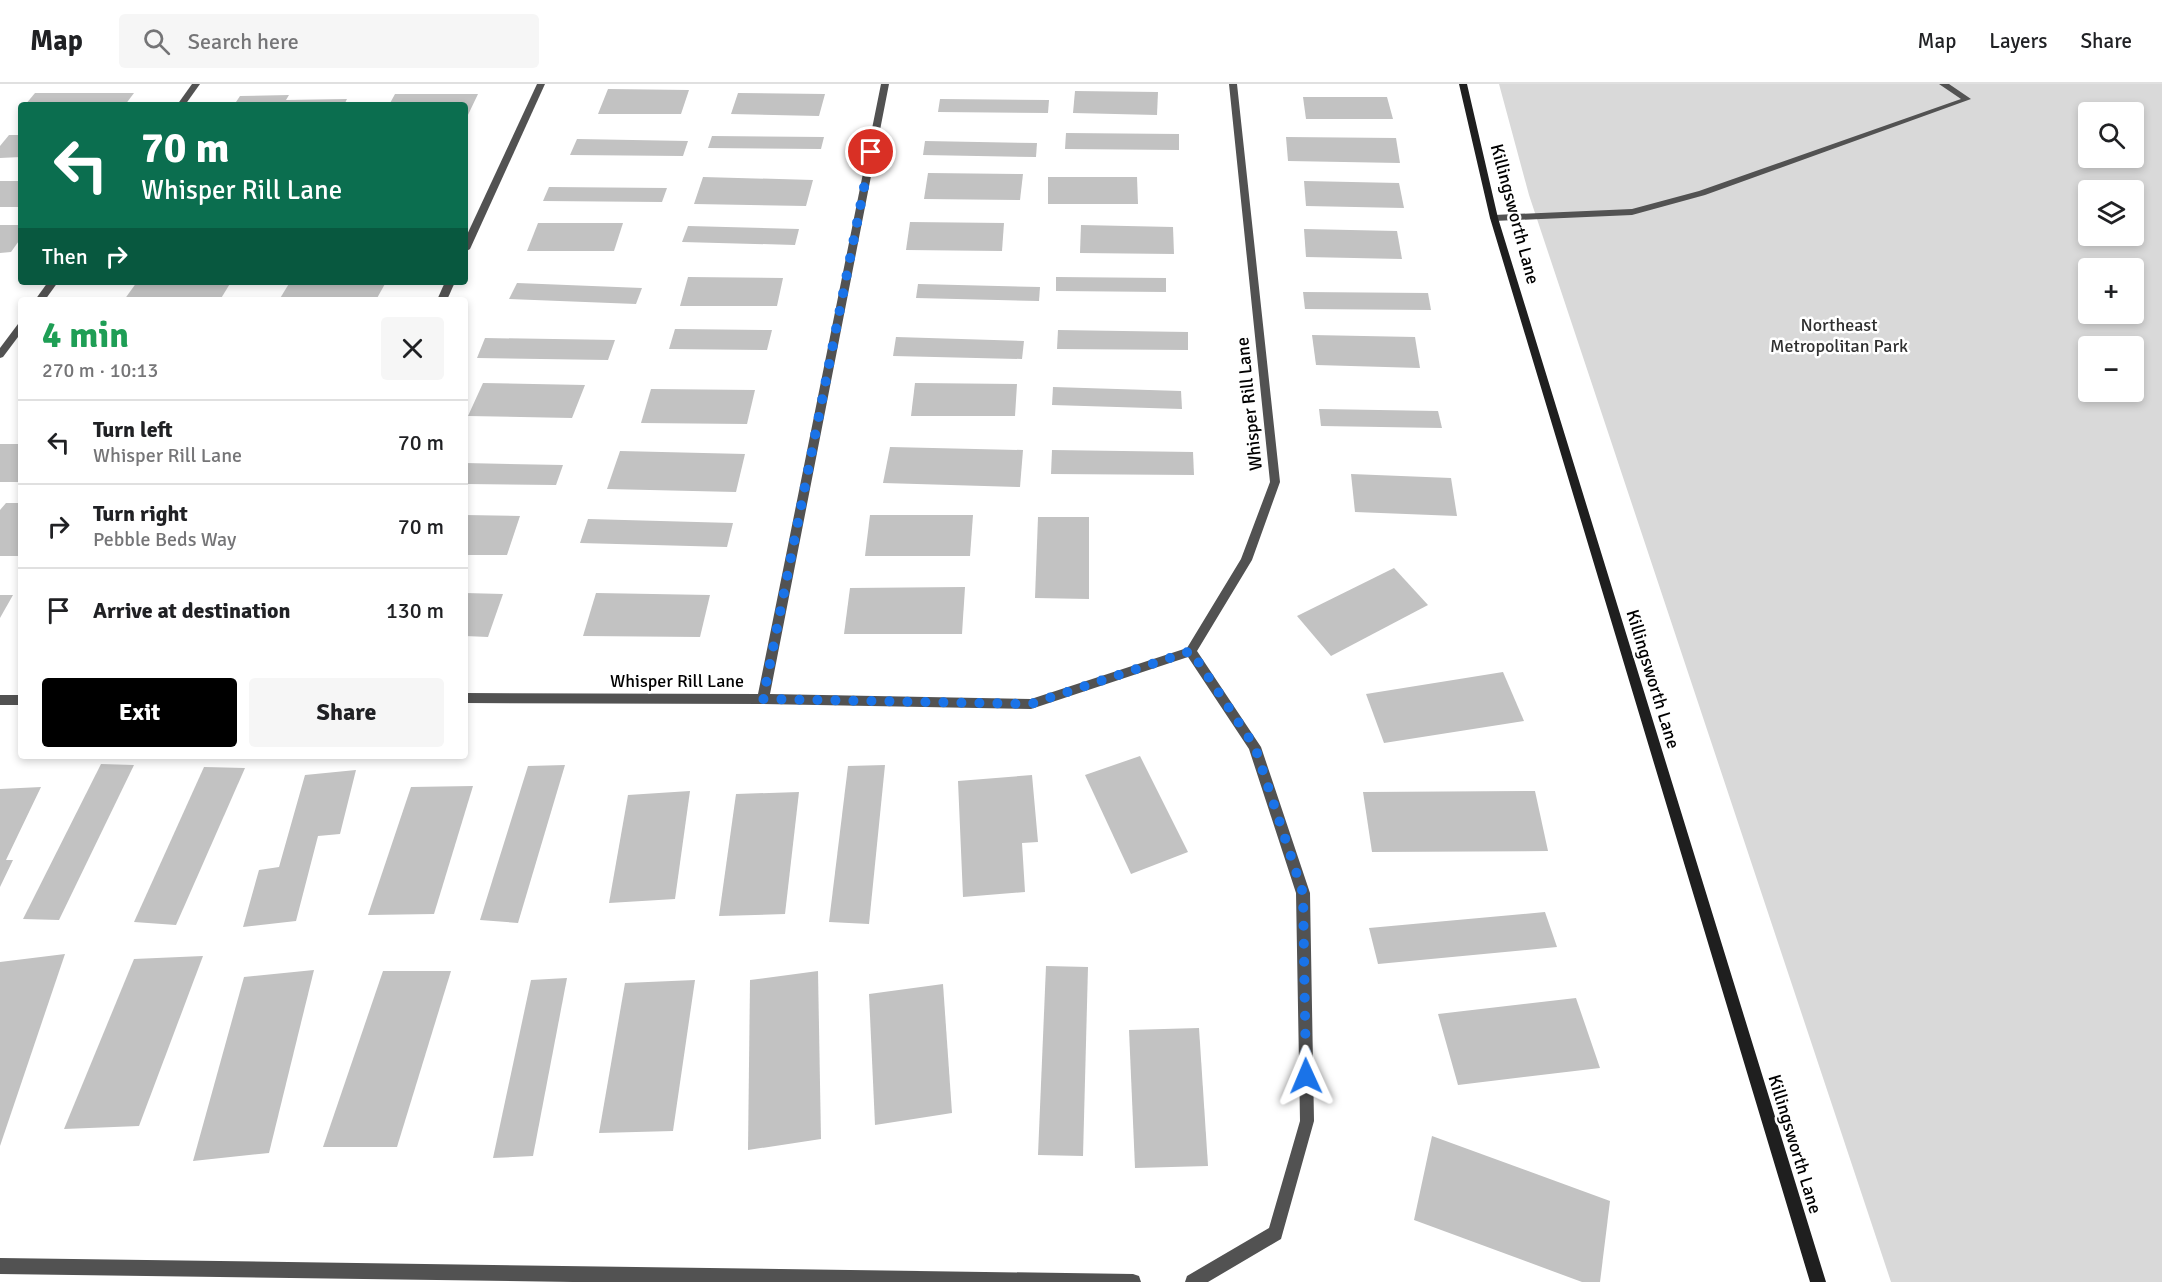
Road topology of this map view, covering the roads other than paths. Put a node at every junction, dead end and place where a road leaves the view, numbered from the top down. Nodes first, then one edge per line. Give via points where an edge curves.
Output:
1 (196, 84) edge
2 (541, 84) edge
3 (885, 84) edge
4 (1233, 84) edge
5 (1463, 84) edge
6 (1943, 84) edge
7 (182, 102) edge
8 (1494, 218) junction
9 (468, 242) edge
10 (18, 330) edge
11 (0, 355) edge
12 (1191, 651) junction
13 (468, 698) edge
14 (763, 699) junction
15 (0, 700) edge
16 (18, 700) edge
17 (0, 1266) edge
18 (1133, 1282) edge
19 (1193, 1282) edge
20 (1818, 1282) edge

1 - 7 street
2 - 9 street
3 - 14 street
4 - 12 street, Whisper Rill Lane via 1275,483 1246,560
5 - 8 street, Killingsworth Lane
6 - 8 street via 1966,99 1702,193 1632,212
8 - 20 street, Killingsworth Lane
10 - 11 street
12 - 14 street, Whisper Rill Lane via 1031,704
12 - 19 street via 1255,747 1303,893 1307,1121 1275,1233
13 - 14 street, Whisper Rill Lane
15 - 16 street
17 - 18 street

